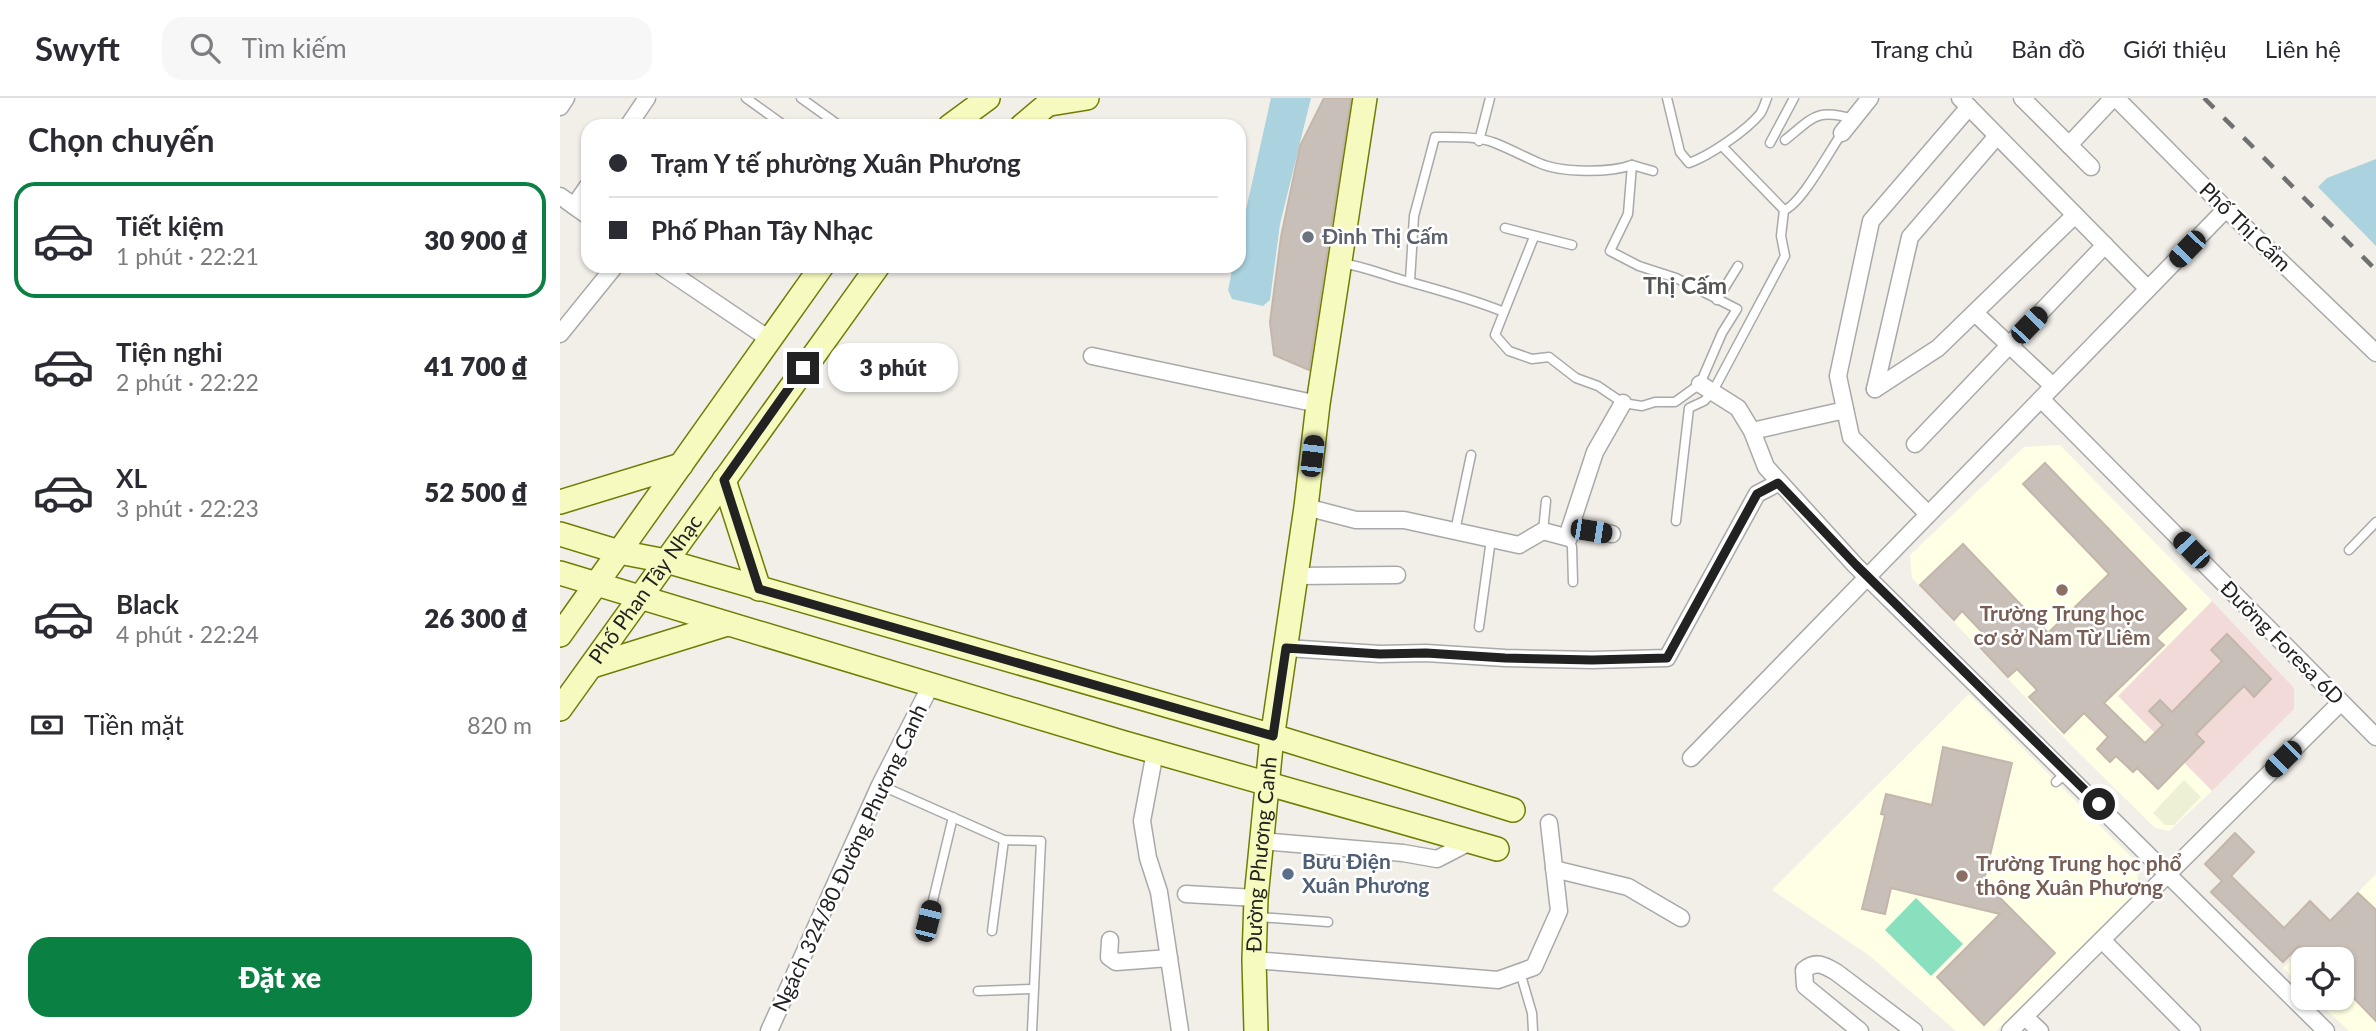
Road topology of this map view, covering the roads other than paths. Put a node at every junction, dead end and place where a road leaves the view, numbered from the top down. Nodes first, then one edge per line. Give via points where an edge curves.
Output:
1 (566, 98) edge
2 (647, 98) edge
3 (746, 98) edge
4 (801, 98) edge
5 (988, 98) edge
6 (1087, 98) edge
7 (1365, 98) edge
8 (1490, 98) edge
9 (1667, 98) edge
10 (1767, 98) edge
11 (1794, 98) edge
12 (1870, 98) edge
13 (2022, 98) edge
14 (2115, 98) edge
15 (1052, 101) edge
16 (1964, 103) edge
17 (560, 107) edge
18 (633, 119) edge
19 (775, 119) edge
20 (830, 119) edge
21 (960, 119) edge
22 (1031, 119) edge
23 (1854, 119) junction
24 (1842, 133) joint
25 (1997, 136) junction
26 (1785, 140) dead end
27 (1479, 141) junction
28 (1770, 143) dead end
29 (2069, 145) junction
30 (1722, 146) junction
31 (1632, 165) junction
32 (2091, 167) dead end
33 (1653, 171) dead end
34 (560, 196) edge
35 (581, 196) edge
36 (574, 206) junction
37 (2226, 209) junction
38 (1784, 210) junction
39 (581, 211) edge
40 (2075, 215) junction
41 (1505, 228) dead end
42 (1534, 237) junction
43 (1572, 245) dead end
44 (2105, 246) junction
45 (1339, 263) junction
46 (1738, 266) dead end
47 (609, 273) edge
48 (671, 273) edge
49 (817, 273) edge
50 (873, 273) edge
51 (1410, 281) junction
52 (2148, 289) junction
53 (1717, 300) junction
54 (1504, 312) junction
55 (1975, 313) junction
56 (560, 334) edge
57 (769, 339) junction
58 (2010, 345) junction
59 (2376, 353) edge
60 (1092, 356) dead end
61 (2053, 386) junction
62 (1706, 388) junction
63 (2041, 399) junction
64 (1675, 402) junction
65 (1623, 403) junction
66 (1318, 404) junction
67 (1845, 411) junction
68 (1688, 412) junction
69 (1752, 431) junction
70 (1916, 444) dead end
71 (1471, 455) dead end
72 (681, 465) junction
73 (724, 480) junction
74 (1778, 483) junction
75 (1546, 500) dead end
76 (560, 502) edge
77 (1306, 507) junction
78 (1928, 514) junction
79 (1676, 521) dead end
80 (2376, 522) edge
81 (1455, 531) junction
82 (1543, 531) junction
83 (1570, 533) junction
84 (560, 534) edge
85 (1612, 534) dead end
86 (1491, 539) junction
87 (2349, 550) dead end
88 (619, 552) junction
89 (666, 561) junction
90 (560, 573) edge
91 (1396, 575) dead end
92 (1296, 576) junction
93 (1867, 577) junction
94 (1573, 582) dead end
95 (596, 585) junction
96 (759, 589) junction
97 (639, 597) junction
98 (727, 624) junction
99 (1479, 627) dead end
100 (560, 635) edge
101 (1286, 648) junction
102 (592, 666) junction
103 (930, 685) junction
104 (2340, 702) junction
105 (560, 709) edge
106 (1273, 736) junction
107 (2376, 737) edge
108 (1155, 752) junction
109 (1690, 758) dead end
110 (1267, 783) junction
111 (880, 785) junction
112 (1513, 810) dead end
113 (953, 817) junction
114 (1549, 823) dead end
115 (1004, 840) junction
116 (1261, 841) junction
117 (1470, 842) junction
118 (1497, 849) dead end
119 (1554, 869) junction
120 (2168, 874) junction
121 (1186, 894) dead end
122 (1255, 908) junction
123 (1681, 918) dead end
124 (928, 921) dead end
125 (1328, 922) dead end
126 (992, 931) dead end
127 (1110, 940) dead end
128 (2102, 940) junction
129 (1169, 958) junction
130 (1254, 960) junction
131 (1520, 972) junction
132 (1033, 989) junction
133 (978, 991) dead end
134 (2025, 1017) junction
135 (769, 1031) edge
136 (1032, 1031) edge
137 (1180, 1031) edge
138 (1256, 1031) edge
139 (1533, 1031) edge
140 (1860, 1031) edge
141 (1914, 1031) edge
142 (2010, 1031) edge
143 (2040, 1031) edge
144 (2192, 1031) edge
145 (2326, 1031) edge

1 - 17 street
2 - 18 street
3 - 19 lane
4 - 20 lane
5 - 21 street
6 - 15 street
7 - 45 street, Đường Phương Canh
8 - 27 lane
9 - 30 lane via 1680,152 1689,163
10 - 30 lane via 1761,113
11 - 28 lane
12 - 23 street
13 - 29 street
14 - 29 street
14 - 37 street, Phố Thị Cẩm
15 - 22 street
16 - 25 street
16 - 67 street via 1871,221 1838,376
23 - 24 street
23 - 26 lane via 1830,112 1814,117
24 - 38 lane via 1804,193 1792,208
25 - 40 street
25 - 55 street via 1910,237 1875,389 1938,348
27 - 31 lane via 1494,142 1548,166 1593,172
27 - 51 lane via 1435,137 1415,216
29 - 32 street
30 - 38 lane
31 - 33 lane
31 - 53 lane via 1628,214 1610,251
34 - 36 street
35 - 36 street
36 - 39 street
37 - 52 street
37 - 59 street, Phố Thị Cẩm
38 - 62 lane via 1781,236 1786,256
40 - 44 street
40 - 55 street
41 - 42 lane
42 - 43 lane
42 - 54 lane
44 - 52 street
44 - 58 street
45 - 51 lane
45 - 66 street, Đường Phương Canh
46 - 53 lane
47 - 56 street
48 - 57 street
49 - 57 street, Phố Phan Tây Nhạc
50 - 73 street, Phố Phan Tây Nhạc
51 - 54 lane
52 - 61 street
53 - 62 lane via 1737,309 1722,333
54 - 65 lane via 1495,335 1508,351 1532,359 1549,357 1576,378
55 - 58 street
57 - 72 street, Phố Phan Tây Nhạc
58 - 61 street
58 - 70 street
60 - 66 street
61 - 63 street
62 - 64 lane
62 - 68 lane via 1704,401
62 - 69 street via 1738,408
63 - 78 street
63 - 104 street, Đường Foresa 6D
64 - 65 lane
64 - 68 lane
65 - 83 street via 1595,452
66 - 77 street, Đường Phương Canh
67 - 69 street
67 - 78 street via 1851,438
68 - 79 lane
69 - 74 street via 1766,467
71 - 81 lane
72 - 76 street
72 - 88 street, Phố Phan Tây Nhạc
73 - 89 street, Phố Phan Tây Nhạc
73 - 96 street
74 - 93 street
74 - 101 street via 1757,494 1667,658 1505,658
75 - 82 lane
77 - 81 street via 1356,520 1404,520
77 - 92 street, Đường Phương Canh
78 - 93 street
80 - 87 lane
81 - 86 street
82 - 83 street
82 - 86 street via 1519,545
83 - 85 street
83 - 94 lane
84 - 88 street
86 - 99 lane
88 - 89 street
88 - 95 street, Phố Phan Tây Nhạc
89 - 96 street
89 - 97 street, Phố Phan Tây Nhạc
90 - 95 street
91 - 92 street
92 - 101 street, Đường Phương Canh
93 - 109 street
93 - 120 street via 2061,777
95 - 97 street
95 - 100 street, Phố Phan Tây Nhạc
96 - 106 street
97 - 98 street
97 - 102 street, Phố Phan Tây Nhạc
98 - 102 street
98 - 103 street
101 - 106 street, Đường Phương Canh
102 - 105 street, Phố Phan Tây Nhạc
103 - 108 street
103 - 111 street, Ngách 324/80 Đường Phương Canh
104 - 107 street, Đường Foresa 6D
104 - 120 street
106 - 110 street, Đường Phương Canh
106 - 112 street
108 - 110 street
108 - 129 street via 1142,821
110 - 116 street, Đường Phương Canh
110 - 117 street
111 - 113 lane
111 - 135 street, Ngách 324/80 Đường Phương Canh
113 - 115 lane
113 - 124 lane
114 - 119 street
115 - 126 lane
115 - 132 lane via 1041,841
116 - 117 street via 1437,859
116 - 122 street, Đường Phương Canh
117 - 118 street
119 - 123 street via 1628,887
119 - 131 street via 1559,911 1534,967
120 - 128 street
120 - 145 street
121 - 122 street
122 - 125 lane
122 - 130 street, Đường Phương Canh
127 - 129 street via 1109,957 1116,962
128 - 134 street
128 - 144 street
129 - 137 street
130 - 131 street via 1498,980
130 - 138 street, Đường Phương Canh
131 - 139 lane
132 - 133 lane
132 - 136 lane
134 - 142 street
134 - 143 street
140 - 141 street via 1805,986 1804,970 1822,964

